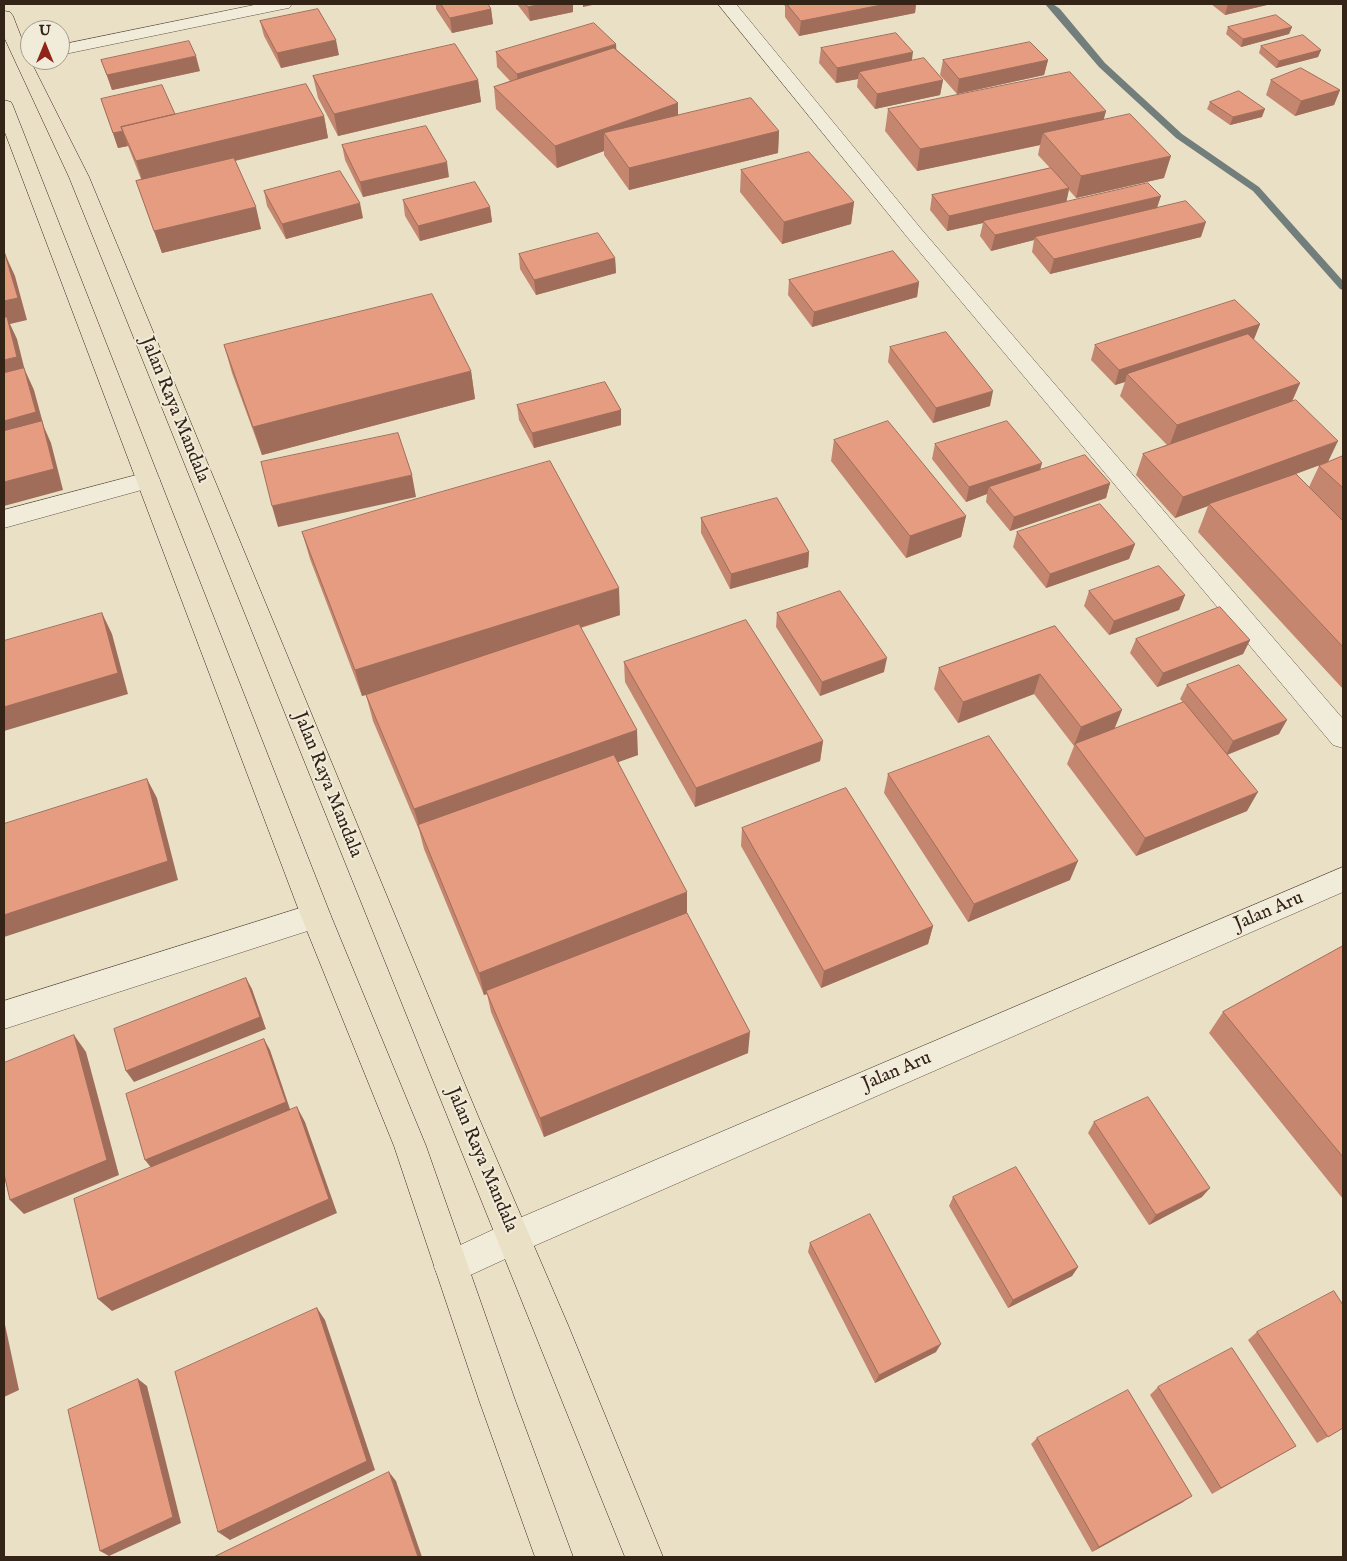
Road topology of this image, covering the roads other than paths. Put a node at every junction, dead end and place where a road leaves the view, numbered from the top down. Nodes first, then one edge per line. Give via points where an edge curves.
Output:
1 (283, 4) edge
2 (727, 4) edge
3 (4, 16) edge
4 (70, 48) edge
5 (17, 50) edge
6 (4, 106) edge
7 (148, 480) junction
8 (4, 519) edge
9 (1343, 738) edge
10 (1343, 879) edge
11 (316, 916) junction
12 (4, 1015) edge
13 (515, 1237) junction
14 (451, 1267) junction
15 (554, 1557) edge
16 (644, 1557) edge

1 - 4 street
2 - 9 street via 915,234
3 - 5 highway, Jalan Raya Mandala
5 - 13 highway, Jalan Raya Mandala via 79,177 463,1119
6 - 7 highway
7 - 8 street
7 - 11 highway
10 - 13 street, Jalan Aru
11 - 12 street
11 - 14 highway via 410,1146
13 - 14 street, Jalan Aru
13 - 16 highway, Jalan Raya Mandala
14 - 15 highway

